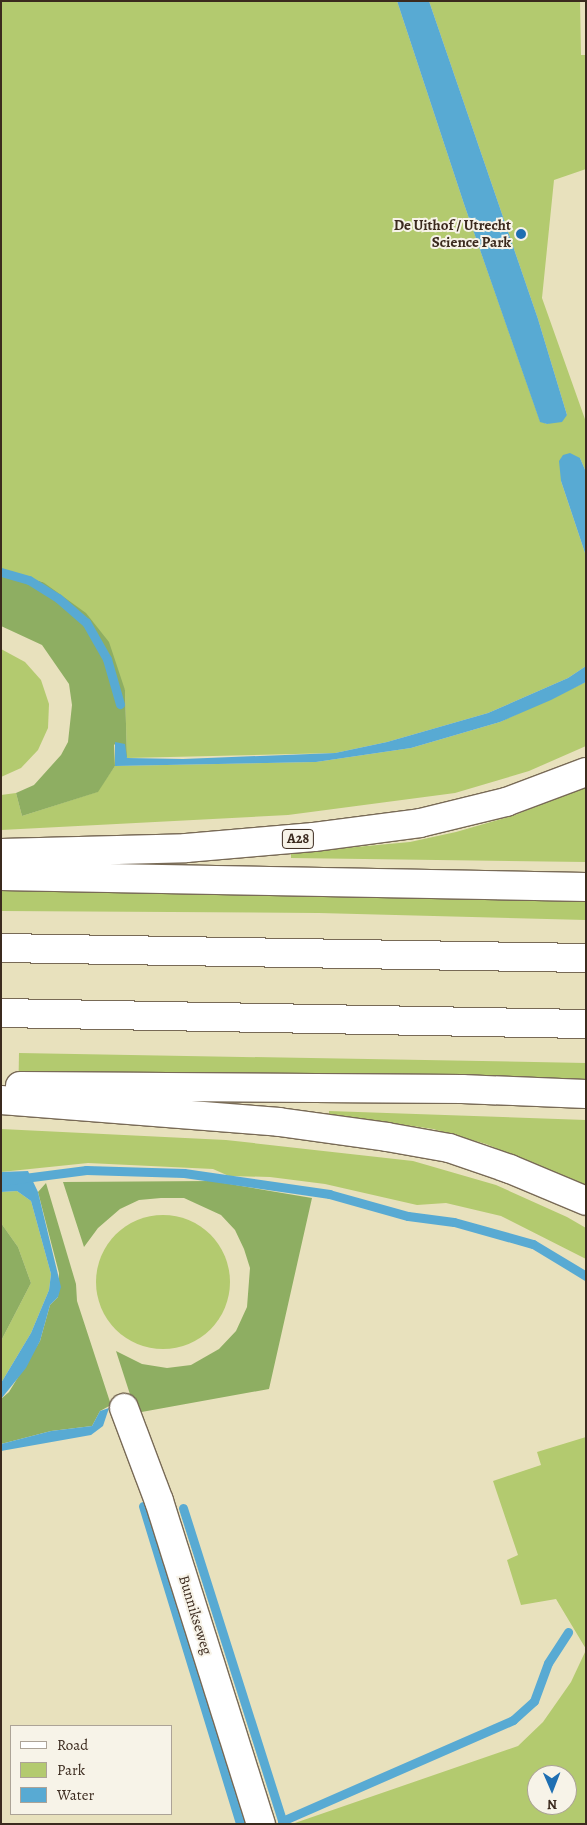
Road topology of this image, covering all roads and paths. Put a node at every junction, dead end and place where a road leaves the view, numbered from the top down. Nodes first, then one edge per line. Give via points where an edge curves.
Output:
1 (586, 772) edge
2 (1, 853) edge
3 (1, 876) edge
4 (586, 887) edge
5 (1, 948) edge
6 (586, 958) edge
7 (1, 1013) edge
8 (586, 1024) edge
9 (1, 1086) edge
10 (586, 1094) edge
11 (1, 1100) edge
12 (586, 1202) edge
13 (124, 1408) dead end
14 (261, 1824) edge

1 - 2 main road, A28 via 506,802 420,823 314,837 186,848
3 - 4 main road
5 - 6 main road
7 - 8 main road
9 - 10 main road via 462,1089
11 - 12 main road via 279,1122 386,1137 449,1148 510,1168
13 - 14 main road, Bunnikseweg via 160,1501

